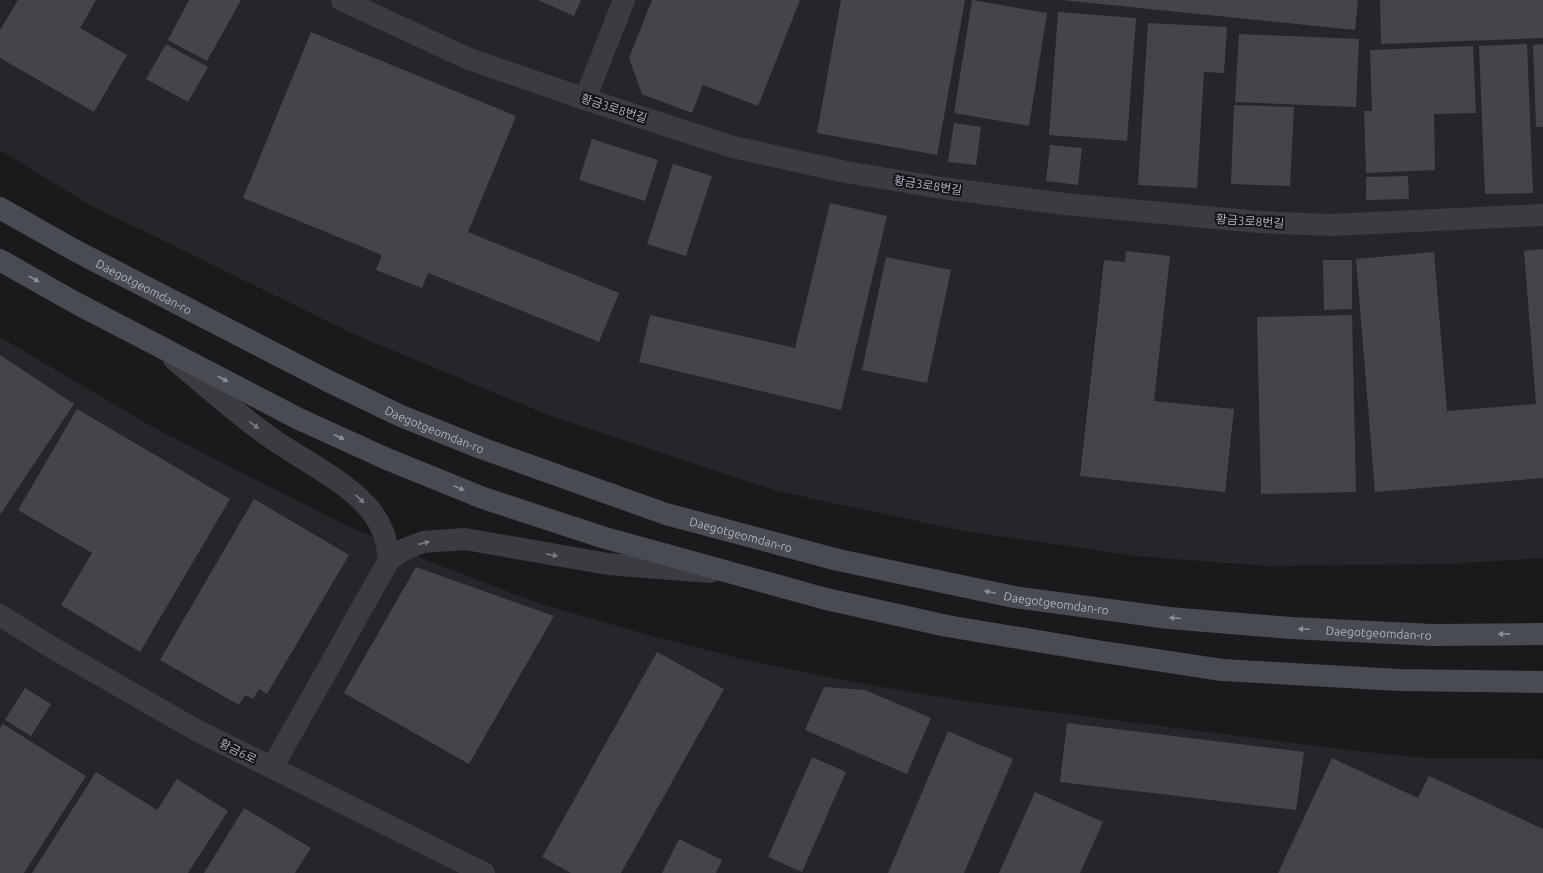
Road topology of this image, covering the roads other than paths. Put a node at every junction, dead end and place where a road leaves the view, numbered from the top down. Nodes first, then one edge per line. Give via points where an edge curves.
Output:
1 (342, 0) edge
2 (624, 0) edge
3 (585, 99) junction
4 (0, 208) edge
5 (1543, 215) edge
6 (0, 260) edge
7 (160, 346) junction
8 (389, 560) junction
9 (742, 575) junction
10 (0, 615) edge
11 (1543, 634) edge
12 (1543, 682) edge
13 (272, 768) junction
14 (484, 873) edge

1 - 3 street, 황금3로8번길 via 469,59
2 - 3 street
3 - 5 street, 황금3로8번길 via 741,149 846,172 1064,204 1259,222 1330,225
11 -> 4 main road, Daegotgeomdan-ro via 1432,635 1291,628 1169,618 1014,597 838,560 666,514 481,448 401,416 328,382 76,251
6 -> 7 main road
7 -> 8 street via 256,427 353,493 379,522 388,542
7 -> 9 main road via 299,419 387,459 483,498 602,537
8 -> 9 street via 423,542 465,540 608,564
8 - 13 street
9 - 12 main road via 826,599 947,626 1222,670 1400,680
10 - 13 street, 황금6로 via 128,692
13 - 14 street, 황금6로

